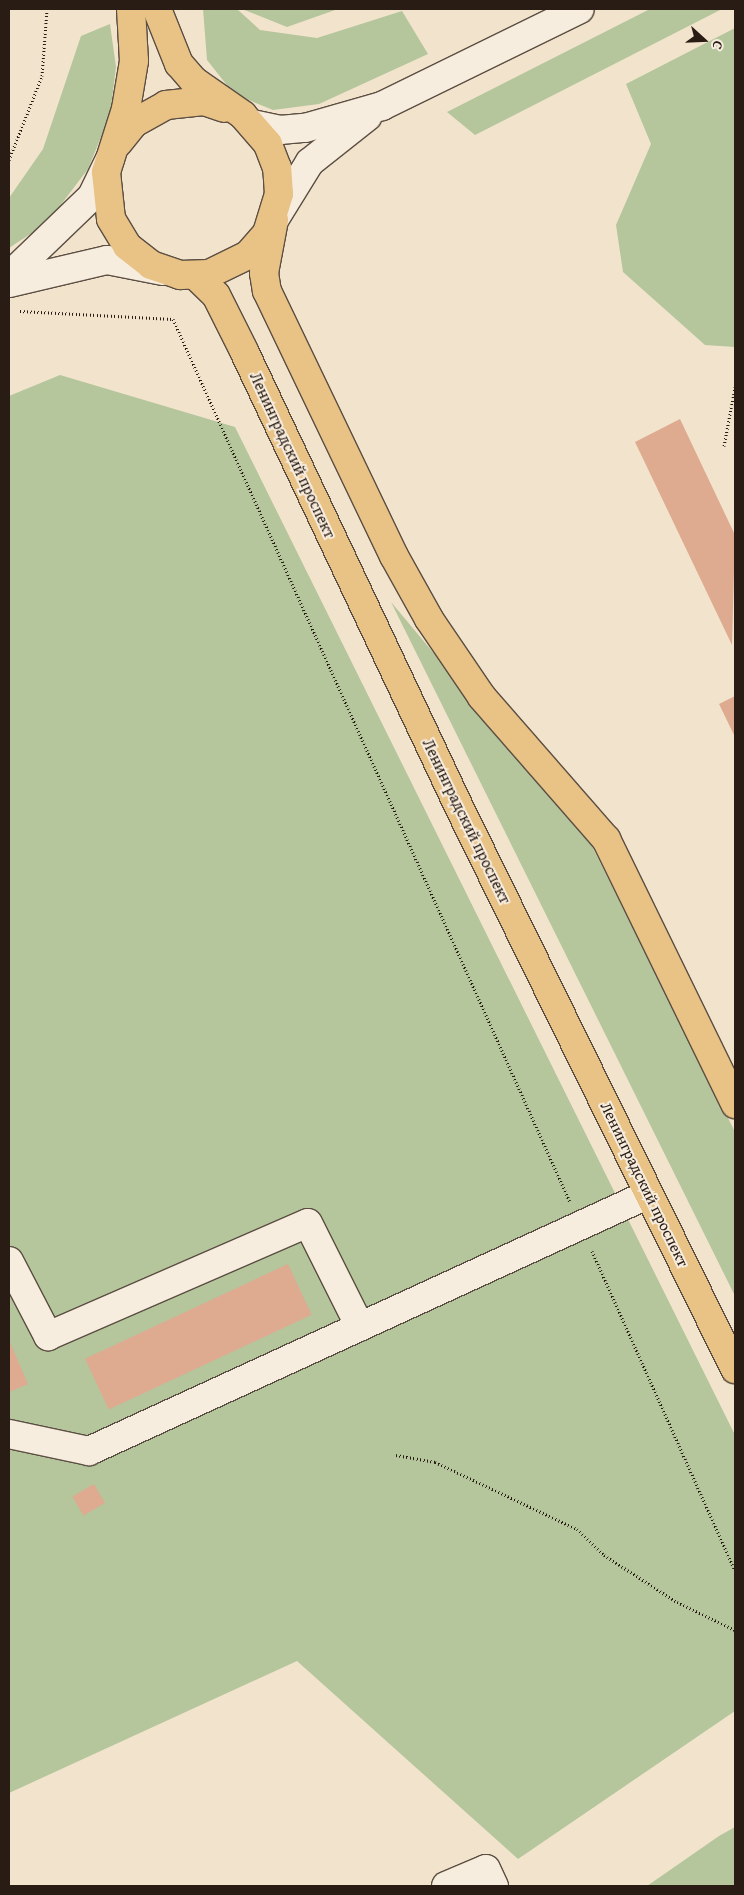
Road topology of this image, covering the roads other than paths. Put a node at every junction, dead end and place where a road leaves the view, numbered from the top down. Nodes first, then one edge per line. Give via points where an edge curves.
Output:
1 (131, 9) edge
2 (157, 9) edge
3 (580, 9) edge
4 (382, 106) junction
5 (252, 124) junction
6 (111, 157) junction
7 (274, 220) junction
8 (166, 272) junction
9 (9, 276) edge
10 (195, 276) junction
11 (9, 283) edge
12 (735, 1104) edge
13 (649, 1194) junction
14 (9, 1261) edge
15 (360, 1327) junction
16 (735, 1370) edge
17 (9, 1434) edge
18 (446, 1886) edge
19 (494, 1886) edge

1 - 6 main road via 134,61 126,109
2 - 5 main road via 180,64 194,81
3 - 4 street
4 - 5 street via 306,128 280,130
4 - 7 street via 310,162
5 - 6 main road via 216,104 178,102 154,109 134,123
5 - 7 main road via 268,144 277,168 280,194
6 - 8 main road via 105,188 111,219 138,257
6 - 9 street via 92,196
7 - 10 main road via 248,255 224,270
7 - 12 main road via 264,273 267,291 394,556 429,619 482,697 606,839
8 - 10 main road
8 - 11 street via 107,260
10 - 13 main road, Ленинградский проспект via 216,295
13 - 15 street
13 - 16 main road, Ленинградский проспект
14 - 15 street via 48,1336 308,1223
15 - 17 street via 89,1451
18 - 19 street via 486,1869

